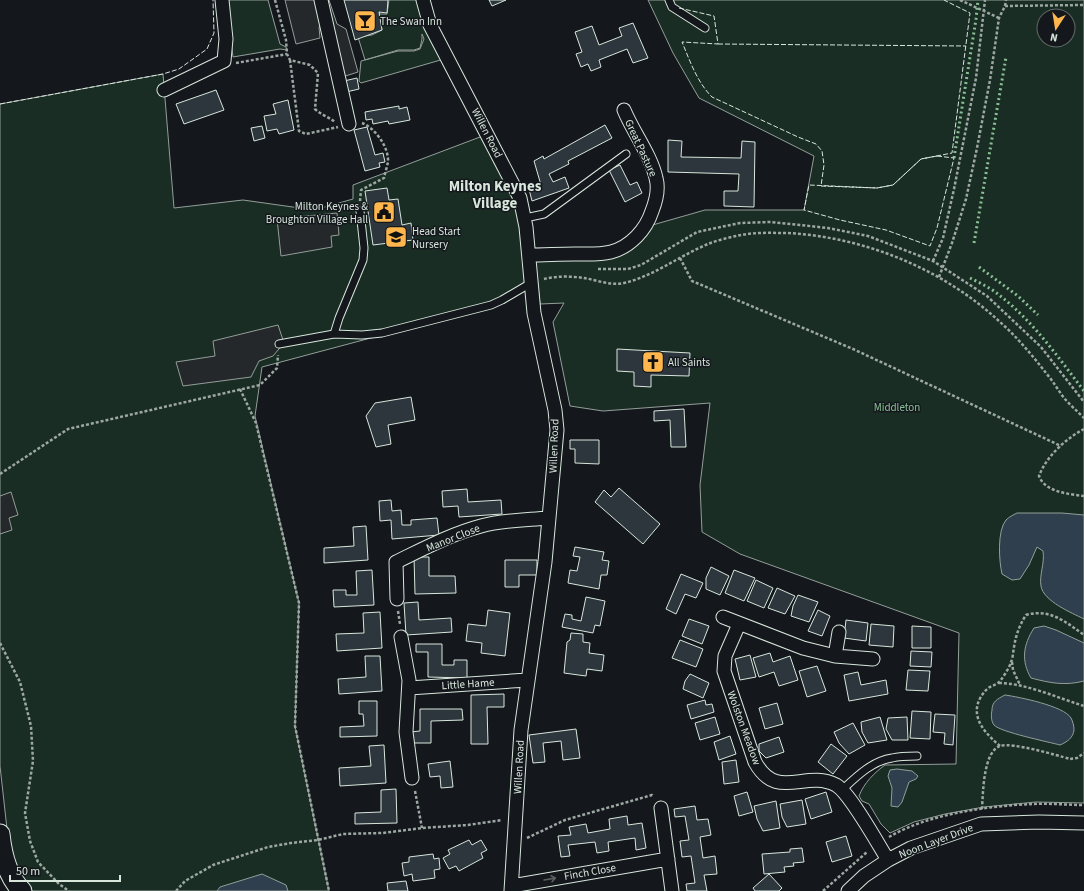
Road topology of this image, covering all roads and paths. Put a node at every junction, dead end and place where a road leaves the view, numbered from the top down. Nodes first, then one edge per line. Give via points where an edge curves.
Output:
1 (222, 0) edge
2 (321, 0) edge
3 (423, 0) edge
4 (669, 0) edge
5 (960, 0) edge
6 (985, 0) edge
7 (1006, 0) edge
8 (1084, 5) edge
9 (1005, 6) junction
10 (984, 11) junction
11 (999, 18) junction
12 (705, 28) dead end
13 (287, 54) dead end
14 (290, 60) dead end
15 (224, 61) junction
16 (164, 90) dead end
17 (624, 110) dead end
18 (345, 125) joint
19 (626, 154) dead end
20 (360, 211) dead end
21 (525, 218) junction
22 (529, 255) junction
23 (680, 258) junction
24 (933, 261) junction
25 (943, 267) junction
26 (594, 268) dead end
27 (939, 277) junction
28 (531, 283) junction
29 (334, 334) junction
30 (279, 344) joint
31 (240, 389) junction
32 (1084, 402) edge
33 (1084, 418) edge
34 (1084, 430) edge
35 (1061, 446) junction
36 (0, 474) edge
37 (1084, 496) edge
38 (548, 518) junction
39 (397, 598) joint
40 (723, 617) dead end
41 (739, 624) junction
42 (839, 632) dead end
43 (1084, 635) edge
44 (401, 637) joint
45 (0, 643) edge
46 (835, 656) junction
47 (873, 659) dead end
48 (1012, 662) junction
49 (527, 680) junction
50 (999, 683) junction
51 (1020, 686) junction
52 (409, 688) junction
53 (1084, 706) edge
54 (1000, 746) junction
55 (1084, 753) edge
56 (917, 756) dead end
57 (412, 778) joint
58 (842, 790) junction
59 (661, 808) joint
60 (516, 820) junction
61 (1084, 823) edge
62 (981, 824) junction
63 (422, 828) junction
64 (0, 834) edge
65 (318, 840) junction
66 (514, 845) junction
67 (668, 859) junction
68 (888, 860) junction
69 (512, 888) edge
70 (22, 891) edge
71 (69, 891) edge
72 (176, 891) edge
73 (329, 891) edge
74 (670, 891) edge
75 (848, 891) edge

1 - 15 street via 226,39
2 - 18 street
3 - 21 street, Willen Road via 430,25 515,186
4 - 12 lane via 672,6
5 - 10 path
6 - 10 path
7 - 9 path
8 - 9 path
9 - 11 path
10 - 11 path
10 - 24 path via 976,78 954,188 942,238
11 - 25 path via 990,80 966,199
13 - 15 path via 239,63
14 - 18 path via 299,131 306,134
15 - 16 street
17 - 22 street, Great Pasture via 653,168 656,180 655,202 642,231 622,248 610,252
19 - 21 lane via 544,214
20 - 29 lane via 363,260
21 - 22 street, Willen Road
22 - 28 street, Willen Road
23 - 27 path via 708,243 741,235 808,234 855,244 898,258
23 - 28 path via 621,284 602,283 584,278 556,277
23 - 35 path via 692,280 853,349
24 - 25 path
24 - 26 path via 868,236 828,228 771,222 740,223 697,232 641,265 628,269
25 - 27 path
25 - 32 path via 987,296 1041,347
27 - 33 path via 958,288 1000,322 1025,347 1064,398
28 - 29 lane via 491,305 449,317 373,334
28 - 38 street, Willen Road via 534,313 557,425
29 - 30 lane
30 - 31 path via 277,368 260,384
31 - 36 path via 68,429
31 - 65 path via 256,423 300,603 295,726
34 - 35 path
35 - 37 path via 1042,467 1039,476 1041,483 1057,490
38 - 39 street, Manor Close via 481,526 442,540 396,562
38 - 49 street, Willen Road via 545,562
39 - 44 path
40 - 41 street
41 - 46 street via 802,648
41 - 58 street, Wolston Meadow via 725,656 724,671 760,772 779,783 819,780
42 - 46 street
43 - 48 path via 1055,616 1034,613 1026,615 1016,636
44 - 52 street
45 - 71 path via 20,682 31,726 32,761 25,813 30,841 38,862
46 - 47 street
48 - 50 path
48 - 51 path
49 - 52 street, Little Hame
49 - 60 street, Willen Road via 520,730
50 - 51 path
50 - 54 path via 991,686 979,699 977,717 985,732
51 - 53 path
52 - 57 street via 406,732
54 - 55 path via 1011,746 1070,759
54 - 62 path via 990,757 984,779
56 - 58 lane via 891,758 874,764
57 - 63 path
58 - 68 street, Wolston Meadow
59 - 66 path via 652,795 565,820
59 - 67 street
60 - 63 path
60 - 66 street, Willen Road
61 - 62 street, Noon Layer Drive
62 - 68 street, Noon Layer Drive via 911,848
63 - 65 path via 383,833 343,834
64 - 70 street via 5,862
65 - 72 path via 268,847 214,865 185,881
65 - 73 path
66 - 69 street, Willen Road
69 -> 67 street, Finch Close
67 - 74 street
68 - 75 street, Noon Layer Drive via 864,876

